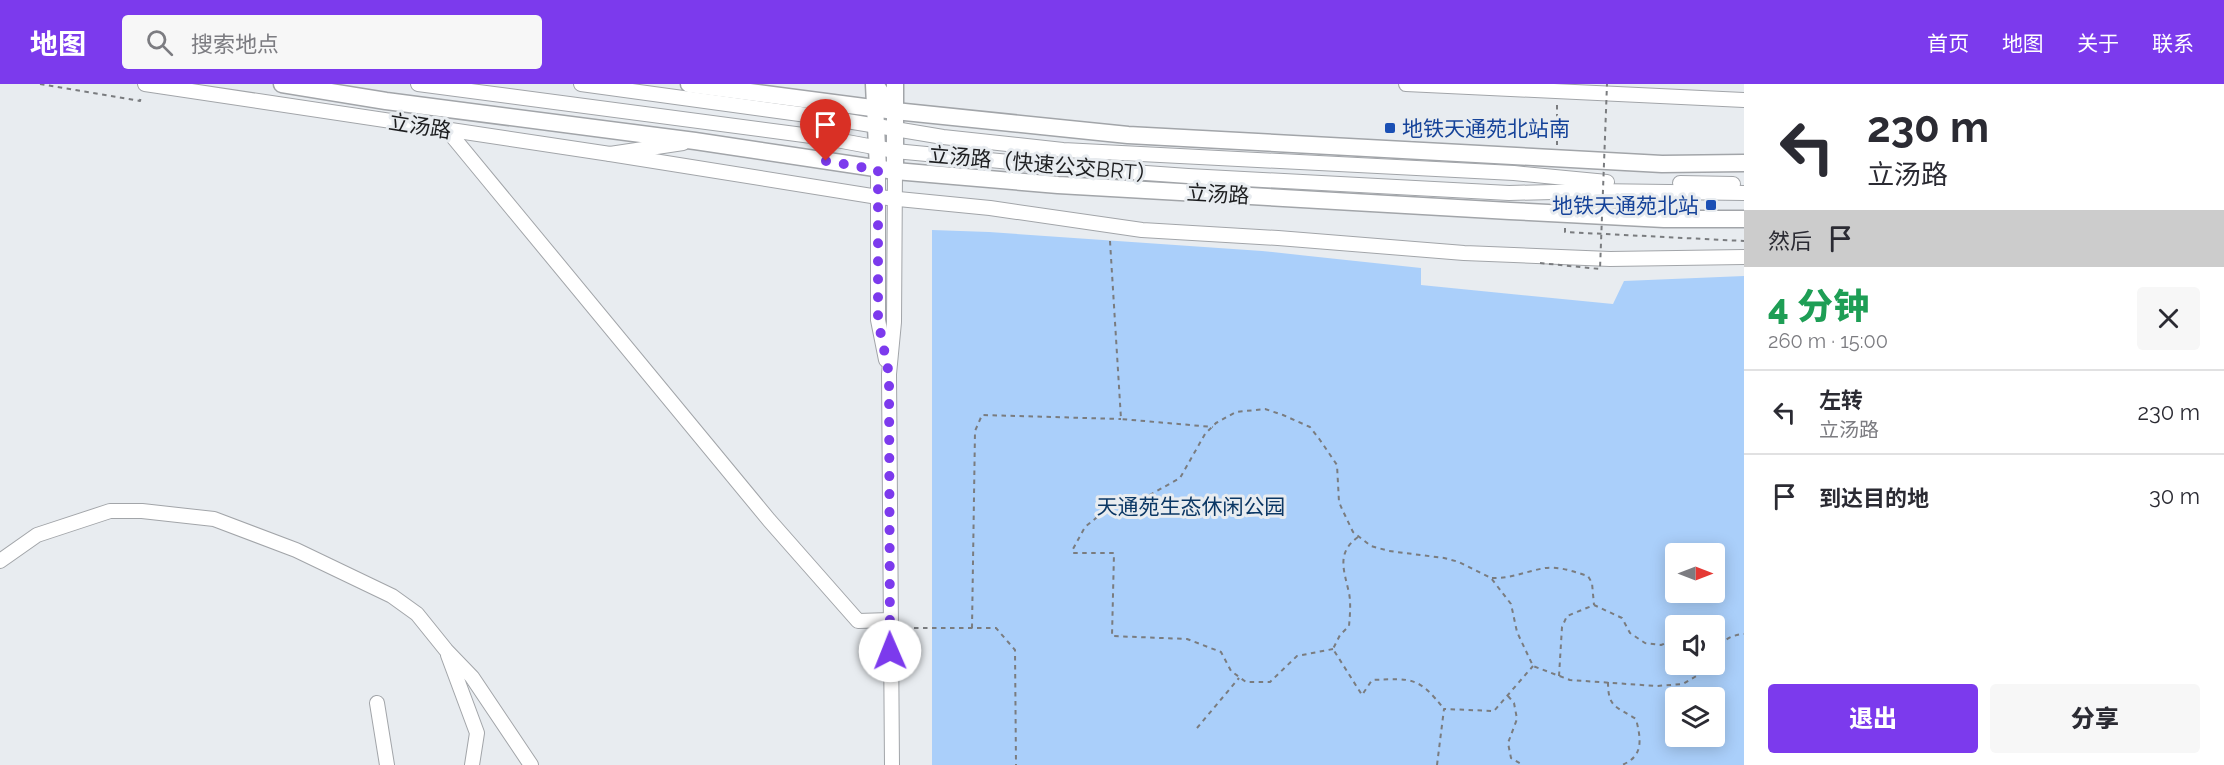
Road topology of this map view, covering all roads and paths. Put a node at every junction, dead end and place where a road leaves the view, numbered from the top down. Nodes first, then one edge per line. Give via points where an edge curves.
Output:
1 (40, 84) edge
2 (282, 84) edge
3 (418, 84) edge
4 (581, 84) edge
5 (689, 84) edge
6 (875, 84) edge
7 (895, 84) edge
8 (1406, 84) edge
9 (1607, 84) edge
10 (143, 88) edge
11 (1561, 88) edge
12 (1744, 100) edge
13 (875, 108) junction
14 (895, 111) junction
15 (876, 127) junction
16 (448, 131) junction
17 (895, 131) junction
18 (695, 141) junction
19 (886, 150) junction
20 (610, 154) junction
21 (1557, 159) junction
22 (1744, 163) edge
23 (886, 170) junction
24 (1744, 184) edge
25 (1744, 193) edge
26 (878, 197) junction
27 (894, 200) junction
28 (1744, 219) edge
29 (1564, 232) dead end
30 (1602, 234) junction
31 (1110, 241) dead end
32 (1744, 241) edge
33 (1744, 258) edge
34 (1540, 263) dead end
35 (889, 374) junction
36 (1120, 419) junction
37 (1213, 427) junction
38 (1359, 537) junction
39 (0, 561) edge
40 (1491, 578) junction
41 (1594, 605) junction
42 (890, 625) junction
43 (972, 628) junction
44 (1744, 634) edge
45 (1726, 639) edge
46 (1665, 643) edge
47 (1333, 649) junction
48 (446, 650) junction
49 (1533, 666) junction
50 (1698, 675) edge
51 (1558, 676) junction
52 (1239, 678) junction
53 (1608, 682) junction
54 (1507, 695) junction
55 (377, 703) dead end
56 (1444, 710) junction
57 (1197, 729) dead end
58 (387, 765) edge
59 (472, 765) edge
60 (531, 765) edge
61 (891, 765) edge
62 (1016, 765) edge
63 (1437, 765) edge
64 (1523, 765) edge
65 (1622, 765) edge

1 - 10 path via 140,101
2 - 18 main road, 立汤路
3 - 19 street, 立汤路（快速公交BRT） via 826,138
4 - 15 street, 立汤路（快速公交BRT）
5 - 13 main road
6 - 13 main road
6 - 14 street
7 - 14 main road
8 - 11 street
9 - 30 path, bridge
10 - 16 street, 立汤路
11 - 12 street
11 - 21 path
13 - 14 main road
13 - 15 main road
14 - 17 main road
14 - 21 main road via 1128,135
15 - 17 street, 立汤路（快速公交BRT）
15 - 19 main road
16 - 20 street, 立汤路
16 - 42 street via 769,520 858,621
17 - 19 main road
17 - 24 street, 立汤路（快速公交BRT） via 1063,150 1502,173 1594,182
18 - 20 street, 立汤路
18 - 23 main road, 立汤路
19 - 23 main road
19 - 25 street, 立汤路（快速公交BRT） via 1188,177 1509,193
20 - 26 street
21 - 22 main road
23 - 26 street
23 - 27 street
23 - 28 main road, 立汤路 via 1070,186 1498,211
26 - 27 street
26 - 35 street via 878,320
27 - 33 street via 990,208 1142,230 1464,253 1610,259
27 - 35 street via 894,322
29 - 30 path
30 - 32 path
30 - 34 path, bridge via 1600,269
31 - 36 path
35 - 42 street
36 - 37 path
36 - 43 path via 982,415 975,431
37 - 38 path via 1236,412 1265,409 1310,427 1337,465 1340,502
37 - 52 path via 1204,434 1180,478 1139,501 1112,505 1084,526 1073,553 1114,553 1112,636 1187,639 1221,652
38 - 40 path via 1371,546 1389,551 1451,560
38 - 47 path via 1348,544 1342,562 1349,595 1349,626
39 - 48 street via 37,535 110,511 214,519 296,550 392,596 417,614
40 - 41 path via 1548,568 1578,573 1588,576 1592,583
40 - 49 path via 1511,604 1516,632
41 - 46 path via 1622,618 1630,633 1645,643
41 - 51 path via 1567,615 1562,627
42 - 43 path
42 - 61 street
43 - 62 path via 996,628 1016,650
44 - 45 path via 1732,634
47 - 52 path via 1297,656 1270,682 1246,682
47 - 56 path via 1362,695 1372,680 1411,680 1423,685
48 - 59 street via 477,733
48 - 60 street via 472,677
49 - 51 path
49 - 54 path
50 - 53 path via 1683,684
51 - 53 path
52 - 57 path
53 - 65 path via 1612,704 1636,720 1641,739 1636,755
54 - 56 path via 1494,711
54 - 64 path via 1514,703 1517,719 1508,743 1511,758
55 - 58 street
56 - 63 path

